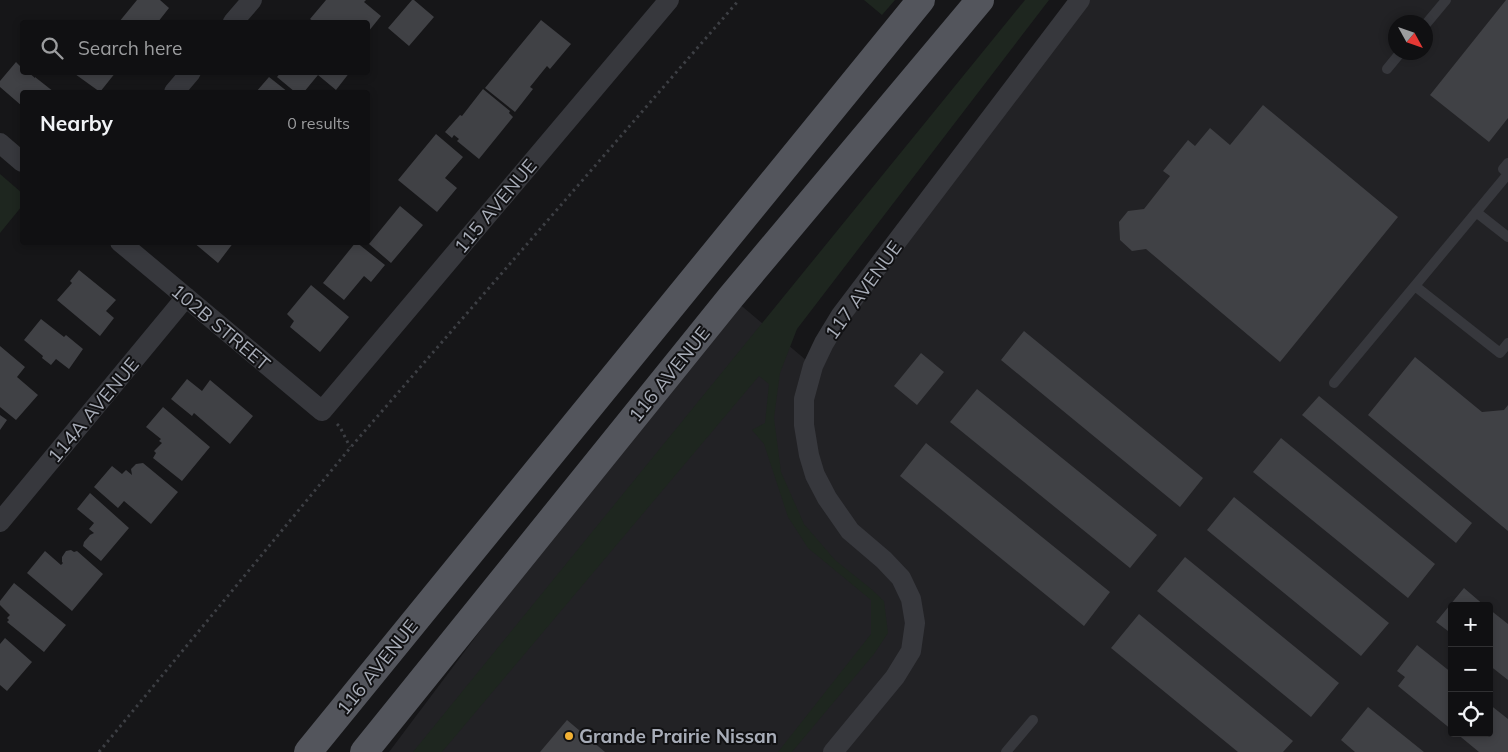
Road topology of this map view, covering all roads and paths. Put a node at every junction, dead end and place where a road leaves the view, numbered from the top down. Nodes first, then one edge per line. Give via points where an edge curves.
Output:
1 (252, 0) edge
2 (669, 0) edge
3 (739, 0) edge
4 (921, 0) edge
5 (980, 0) edge
6 (1080, 0) edge
7 (1446, 0) edge
8 (1433, 16) edge
9 (235, 20) edge
10 (1394, 60) edge
11 (1387, 69) dead end
12 (188, 75) edge
13 (176, 90) edge
14 (0, 143) edge
15 (20, 160) edge
16 (1508, 163) edge
17 (1508, 173) edge
18 (1476, 212) junction
19 (1508, 237) edge
20 (124, 245) edge
21 (1414, 286) junction
22 (186, 297) junction
23 (1508, 343) edge
24 (1334, 383) dead end
25 (322, 411) joint
26 (0, 522) edge
27 (1033, 720) dead end
28 (99, 752) edge
29 (308, 752) edge
30 (364, 752) edge
31 (833, 752) edge
32 (1006, 752) edge

1 - 9 street
2 - 25 street, 115 AVENUE
3 - 28 path via 350,448
4 - 29 main road, 116 AVENUE
5 - 30 main road, 116 AVENUE via 732,297
6 - 31 street, 117 AVENUE via 841,315 813,366 804,399 804,425 815,475 850,531 901,578 911,599 915,623 911,651 895,677
7 - 8 lane
10 - 11 lane
12 - 13 street
14 - 15 street
16 - 17 lane via 1503,169
17 - 18 lane
18 - 19 lane
18 - 21 lane
20 - 22 street, 102B STREET
21 - 23 lane via 1500,353
21 - 24 lane
22 - 25 street, 102B STREET
22 - 26 street, 114A AVENUE
27 - 32 lane

